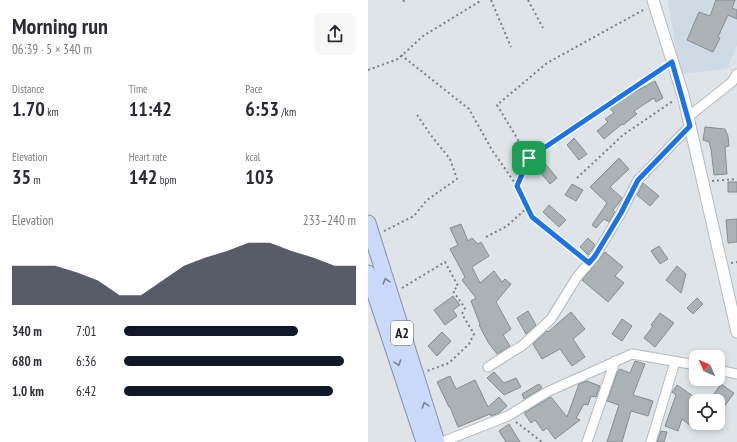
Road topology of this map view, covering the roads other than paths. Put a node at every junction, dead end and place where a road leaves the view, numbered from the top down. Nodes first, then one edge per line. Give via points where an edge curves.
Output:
1 (654, 2) edge
2 (737, 74) edge
3 (689, 122) junction
4 (370, 230) edge
5 (368, 273) edge
6 (737, 332) edge
7 (615, 360) junction
8 (675, 362) junction
9 (689, 364) edge
10 (488, 367) dead end
11 (725, 371) edge
12 (737, 374) edge
13 (424, 442) edge
14 (437, 442) edge
15 (442, 442) edge
16 (587, 442) edge
17 (651, 442) edge

1 - 3 street
2 - 3 street via 732,82
3 - 6 street
3 - 10 street via 638,180 595,256 577,277 551,319 524,345
14 -> 4 highway, A2
5 -> 13 highway, A2
7 - 8 street via 632,354
7 - 15 street via 547,392 508,416
7 - 16 street
8 - 9 street
8 - 17 street
11 - 12 street

